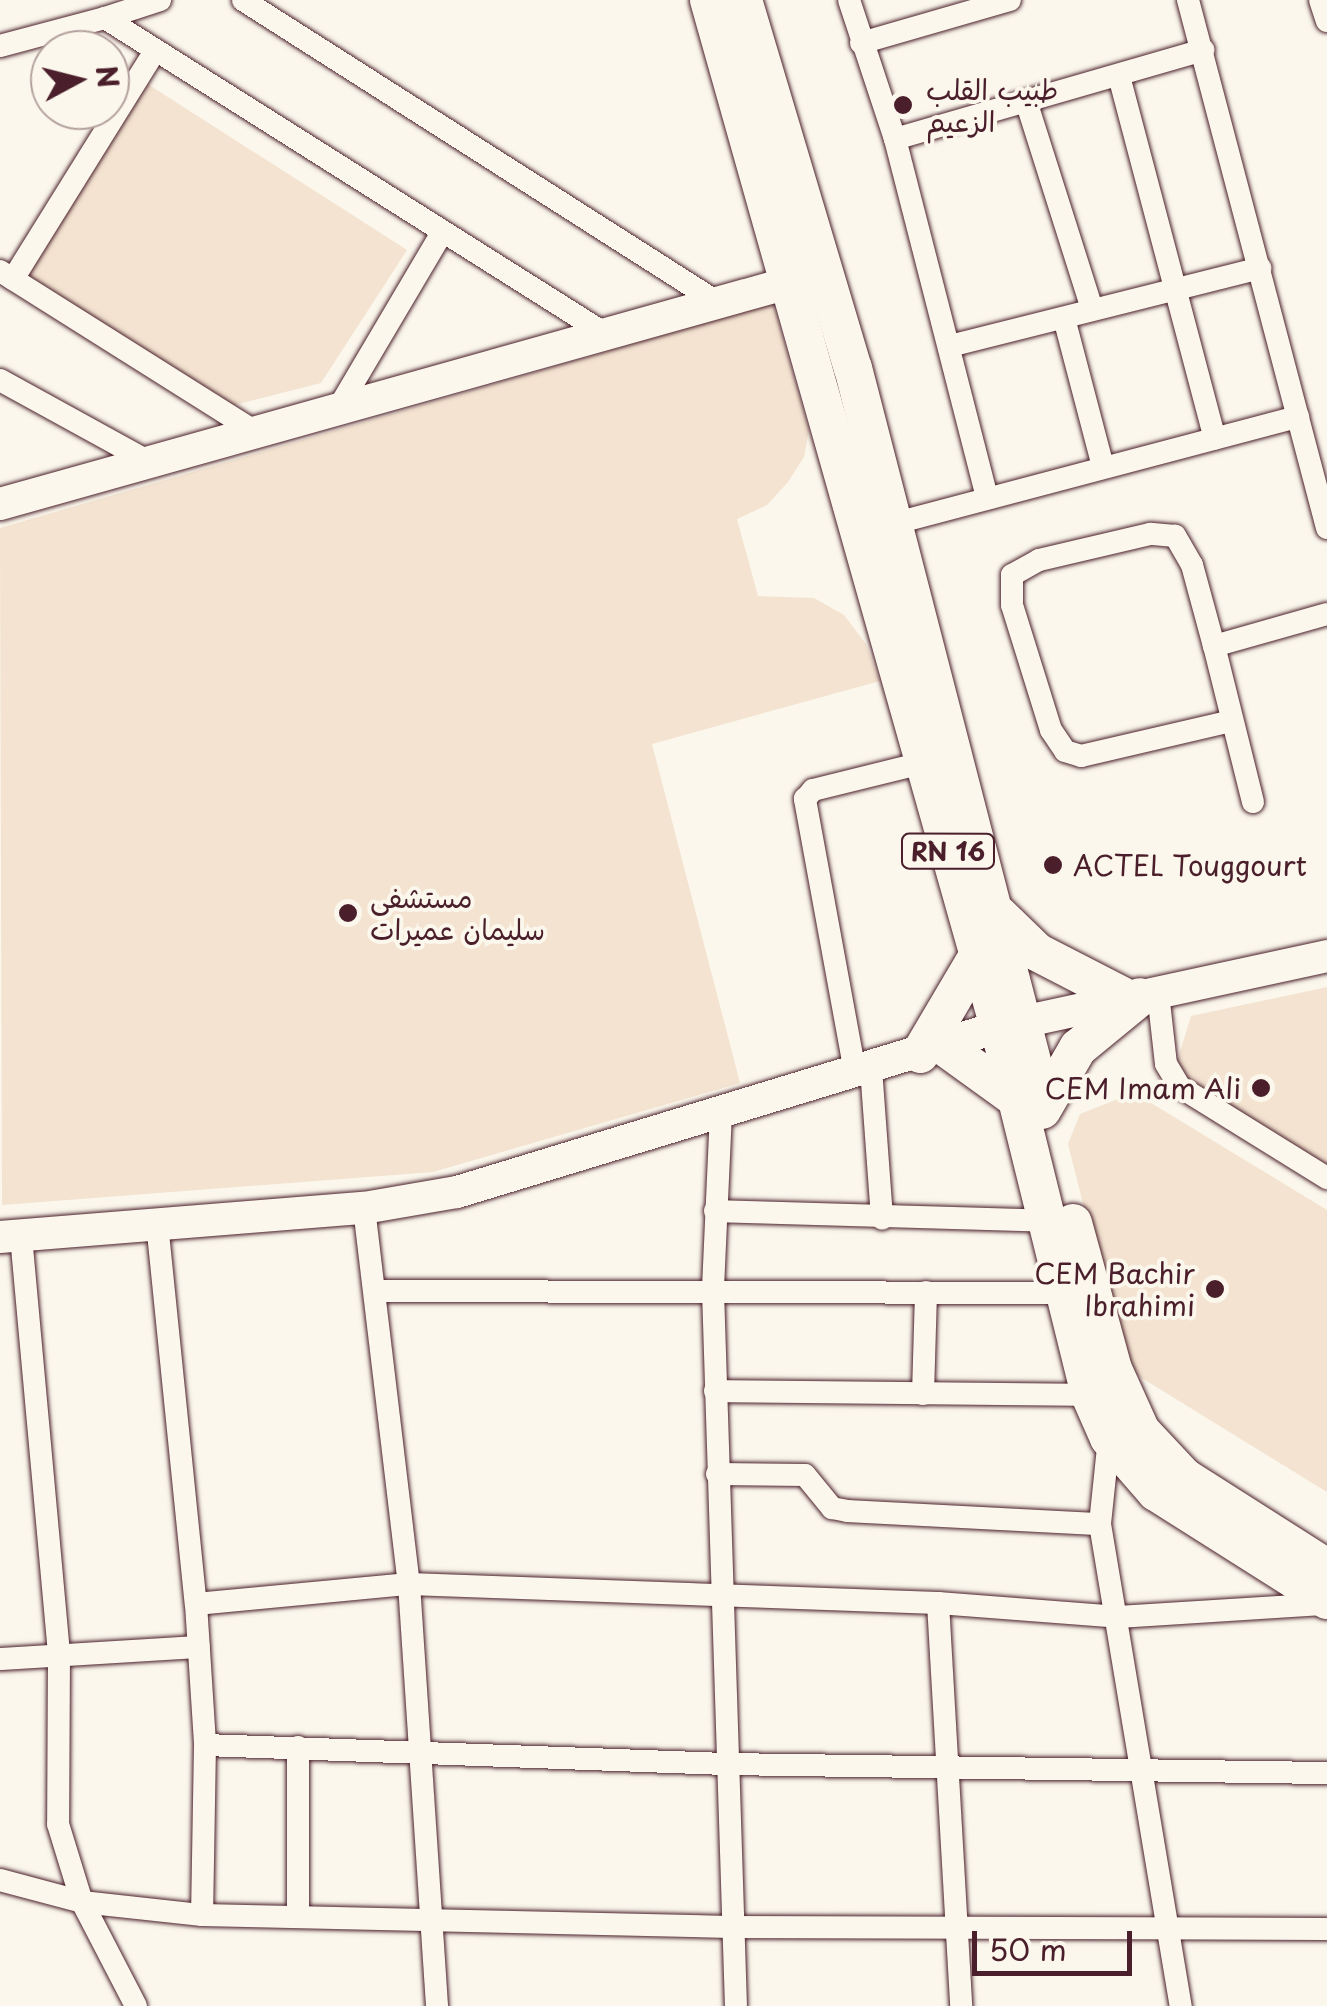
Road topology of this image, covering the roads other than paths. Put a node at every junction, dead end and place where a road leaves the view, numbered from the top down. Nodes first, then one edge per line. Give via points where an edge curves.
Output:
1 (160, 0) edge
2 (243, 0) edge
3 (709, 0) edge
4 (743, 0) edge
5 (850, 0) edge
6 (1188, 0) edge
7 (1320, 0) edge
8 (1006, 1) edge
9 (105, 18) junction
10 (1327, 21) edge
11 (861, 43) junction
12 (0, 46) edge
13 (1203, 50) junction
14 (155, 51) junction
15 (1119, 76) junction
16 (1027, 104) junction
17 (895, 139) junction
18 (442, 233) junction
19 (1260, 268) junction
20 (824, 274) junction
21 (6, 275) edge
22 (787, 282) junction
23 (1177, 286) junction
24 (720, 304) junction
25 (1092, 309) junction
26 (1064, 318) junction
27 (607, 335) junction
28 (950, 346) junction
29 (0, 380) edge
30 (336, 412) junction
31 (1298, 417) junction
32 (258, 434) junction
33 (1215, 439) junction
34 (149, 462) junction
35 (1102, 467) junction
36 (988, 498) junction
37 (0, 504) edge
38 (892, 524) junction
39 (1327, 528) edge
40 (1327, 614) edge
41 (1214, 646) junction
42 (1232, 721) junction
43 (922, 763) junction
44 (1253, 802) dead end
45 (999, 914) junction
46 (979, 954) junction
47 (1327, 956) edge
48 (1142, 996) junction
49 (1012, 1023) junction
50 (933, 1050) junction
51 (864, 1070) junction
52 (1028, 1103) junction
53 (721, 1112) junction
54 (1327, 1178) edge
55 (364, 1208) junction
56 (715, 1212) junction
57 (882, 1219) junction
58 (1045, 1221) junction
59 (157, 1223) junction
60 (11, 1236) edge
61 (712, 1290) junction
62 (375, 1291) junction
63 (926, 1292) junction
64 (1064, 1292) junction
65 (715, 1391) junction
66 (923, 1394) junction
67 (1090, 1395) junction
68 (1109, 1438) junction
69 (717, 1474) junction
70 (1100, 1524) junction
71 (1327, 1568) edge
72 (409, 1584) junction
73 (719, 1594) junction
74 (1327, 1601) edge
75 (938, 1603) junction
76 (196, 1604) junction
77 (1118, 1617) junction
78 (199, 1647) junction
79 (59, 1654) junction
80 (0, 1658) edge
81 (204, 1745) junction
82 (298, 1747) junction
83 (423, 1750) junction
84 (725, 1764) junction
85 (943, 1766) junction
86 (1143, 1770) junction
87 (1327, 1772) edge
88 (0, 1880) edge
89 (82, 1902) junction
90 (202, 1914) junction
91 (298, 1914) junction
92 (434, 1919) junction
93 (730, 1927) junction
94 (954, 1927) junction
95 (1166, 1927) junction
96 (1327, 1929) edge
97 (136, 2006) edge
98 (437, 2006) edge
99 (736, 2006) edge
100 (961, 2006) edge
101 (1181, 2006) edge

1 - 9 street
2 - 24 street
3 - 22 main road, RN 16
4 - 20 main road, RN 16
5 - 11 street
6 - 13 street
7 - 10 street
8 - 11 street
9 - 12 street
9 - 14 street
11 - 17 street
13 - 15 street
13 - 19 street
14 - 18 street
14 - 21 street
15 - 16 street
15 - 23 street
16 - 17 street
16 - 25 street
17 - 28 street
18 - 27 street
18 - 30 street
19 - 23 street
19 - 31 street
20 - 22 street
20 - 38 main road, RN 16
21 - 32 street
22 - 24 street
22 - 43 main road, RN 16
23 - 25 street
23 - 33 street
24 - 27 street
25 - 26 street
26 - 28 street
26 - 35 street
27 - 30 street
28 - 36 street
29 - 34 street
30 - 32 street
31 - 33 street
31 - 39 street
32 - 34 street
33 - 35 street
34 - 37 street
35 - 36 street
36 - 38 street
38 - 45 main road, RN 16
40 - 41 street
41 - 42 street
41 - 42 street via 1192,564 1175,536 1150,534 1040,560 1012,575 1012,605 1051,730 1065,751 1082,756
42 - 44 street
43 - 46 main road, RN 16
43 - 51 street via 813,790 805,799
45 - 48 main road via 1038,952
45 - 49 main road, RN 16
46 - 49 main road, RN 16
46 - 50 main road
47 - 48 street
48 - 49 street
48 - 52 main road via 1078,1048
48 - 54 street via 1180,1087
49 - 50 street
49 - 52 main road, RN 16
50 - 51 street
50 - 52 main road
51 - 53 street
51 - 57 street
52 - 58 main road, RN 16
52 - 71 main road, RN 16 via 1113,1369 1141,1431 1184,1477
53 - 55 street via 457,1192
53 - 56 street
55 - 59 street
55 - 62 street
56 - 57 street
56 - 61 street
57 - 58 street
58 - 64 main road, RN 16
59 - 60 street
59 - 76 street
60 - 79 street
61 - 62 street
61 - 63 street
61 - 65 street
62 - 72 street
63 - 64 street
63 - 66 street
64 - 67 main road, RN 16
65 - 66 street
65 - 69 street
66 - 67 street
67 - 68 main road, RN 16
68 - 70 street
68 - 74 main road, RN 16 via 1134,1472 1192,1520
69 - 70 street via 805,1475 832,1508 848,1511
69 - 73 street
70 - 77 street
72 - 73 street
72 - 76 street
72 - 83 street
73 - 75 street
73 - 84 street
74 - 77 street
75 - 77 street
75 - 85 street
76 - 78 street
77 - 86 street
78 - 79 street
78 - 81 street
79 - 80 street
79 - 89 street via 58,1824
81 - 82 street
81 - 90 street
82 - 83 street
82 - 91 street
83 - 84 street
83 - 92 street
84 - 85 street
84 - 93 street
85 - 86 street
85 - 94 street
86 - 87 street
86 - 95 street
88 - 89 street
89 - 90 street
89 - 97 street
90 - 91 street
91 - 92 street
92 - 93 street
92 - 98 street
93 - 94 street
93 - 99 street
94 - 95 street
94 - 100 street
95 - 96 street
95 - 101 street

